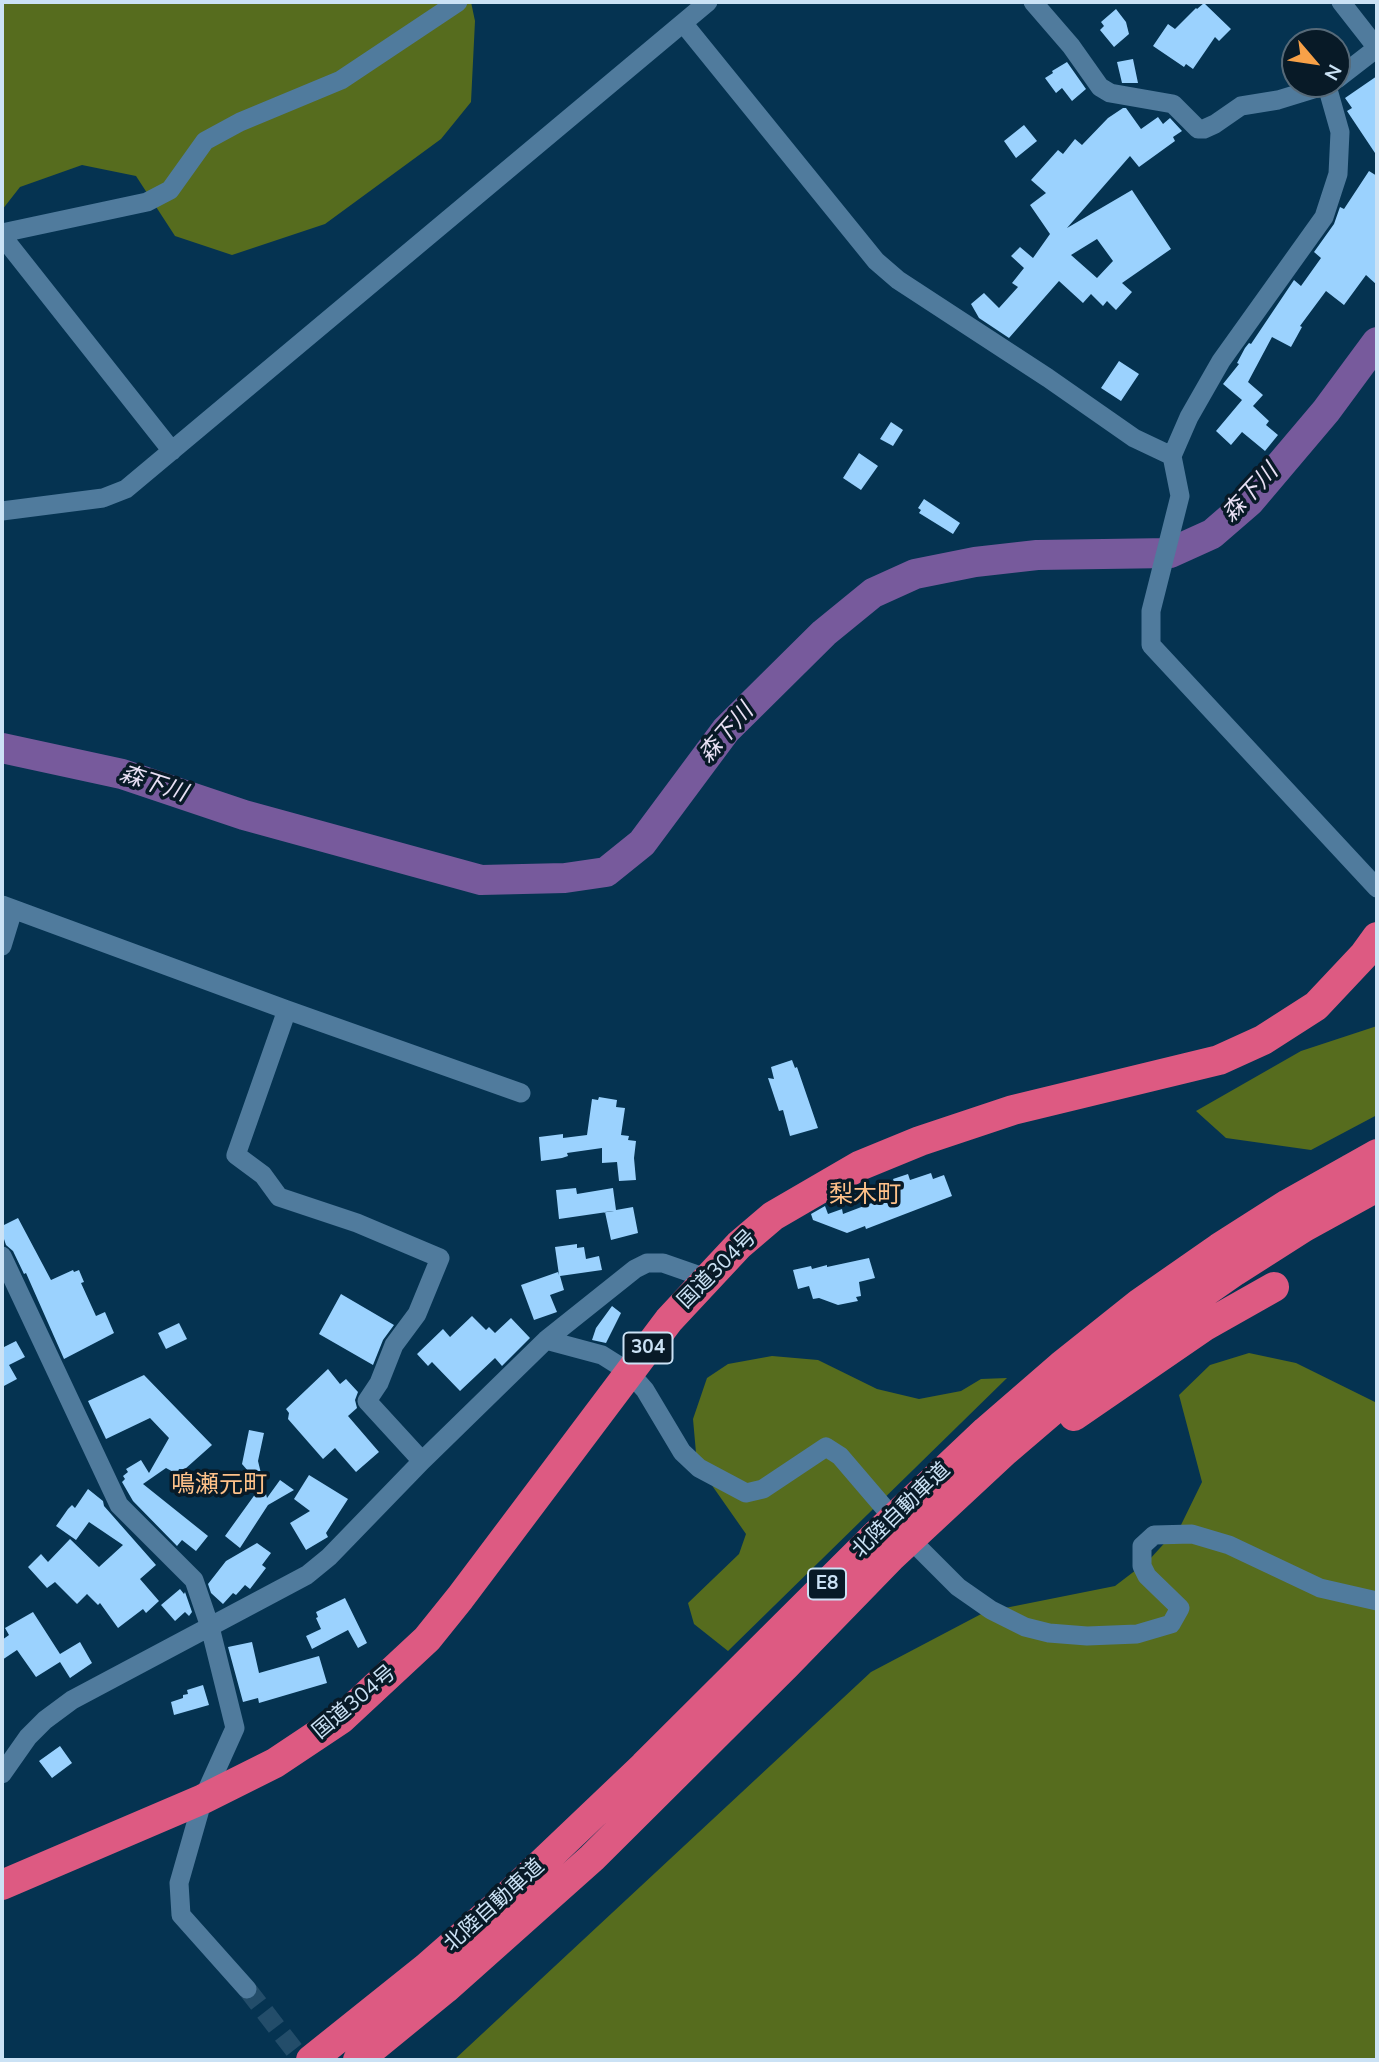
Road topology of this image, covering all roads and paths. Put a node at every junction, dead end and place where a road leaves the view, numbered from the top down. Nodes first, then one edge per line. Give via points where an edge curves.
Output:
1 (458, 2) edge
2 (708, 2) edge
3 (1033, 2) edge
4 (1341, 2) edge
5 (682, 23) junction
6 (1377, 48) edge
7 (1351, 68) edge
8 (1284, 98) edge
9 (1334, 98) edge
10 (2, 234) edge
11 (172, 451) junction
12 (1172, 456) junction
13 (2, 512) edge
14 (1377, 888) edge
15 (8, 907) edge
16 (1377, 937) edge
17 (2, 946) edge
18 (287, 1010) junction
19 (521, 1093) dead end
20 (1370, 1157) edge
21 (1377, 1187) edge
22 (2, 1255) edge
23 (706, 1278) junction
24 (1274, 1287) dead end
25 (546, 1340) junction
26 (629, 1372) junction
27 (422, 1461) junction
28 (1377, 1601) edge
29 (210, 1627) junction
30 (786, 1665) junction
31 (2, 1774) edge
32 (203, 1799) junction
33 (2, 1885) edge
34 (247, 1989) tunnel mouth
35 (312, 2060) edge
36 (358, 2060) edge

1 - 10 street via 341,80 205,141 170,190 147,202
2 - 5 street
3 - 8 street via 1100,87 1110,93 1173,104 1198,129 1215,124 1241,106
4 - 6 street
5 - 11 street
5 - 12 street via 876,261 898,281 1134,438
6 - 7 street
9 - 12 street via 1340,132 1338,174 1324,216 1221,361
10 - 11 street
11 - 13 street via 126,489 103,498
12 - 14 street via 1180,496 1151,611 1151,645
15 - 17 street
15 - 18 street
16 - 23 highway, 国道304号 / 304 via 1316,1006 1263,1040 1219,1060 1013,1110 859,1166 773,1216
18 - 19 street
18 - 27 street via 236,1154 263,1175 279,1197 440,1258 418,1314 394,1345 367,1401
20 - 35 highway, 北陸自動車道 / E8 via 1219,1248 1060,1366 875,1536 508,1895
21 - 30 highway, 北陸自動車道 / E8 via 1235,1271 1090,1379 891,1557
22 - 29 street via 118,1505 194,1580
23 - 25 street via 663,1263 647,1263
23 - 26 highway, 国道304号 / 304
24 - 30 highway via 1205,1326 1087,1405 963,1503
25 - 26 street via 602,1355
25 - 27 street
26 - 28 street via 682,1452 699,1468 746,1493 763,1489 826,1447 840,1455 958,1587 1025,1628 1087,1636 1137,1634 1171,1623 1180,1608 1142,1566 1142,1546 1154,1535 1192,1534 1229,1545 1320,1588
26 - 32 highway, 国道304号 / 304 via 427,1639 331,1726 275,1763
27 - 29 street via 307,1575
29 - 31 street via 63,1707 28,1737
29 - 32 street via 235,1728
30 - 36 highway, 北陸自動車道 / E8 via 531,1914
32 - 33 highway, 国道304号 / 304
32 - 34 street via 179,1883 181,1915

